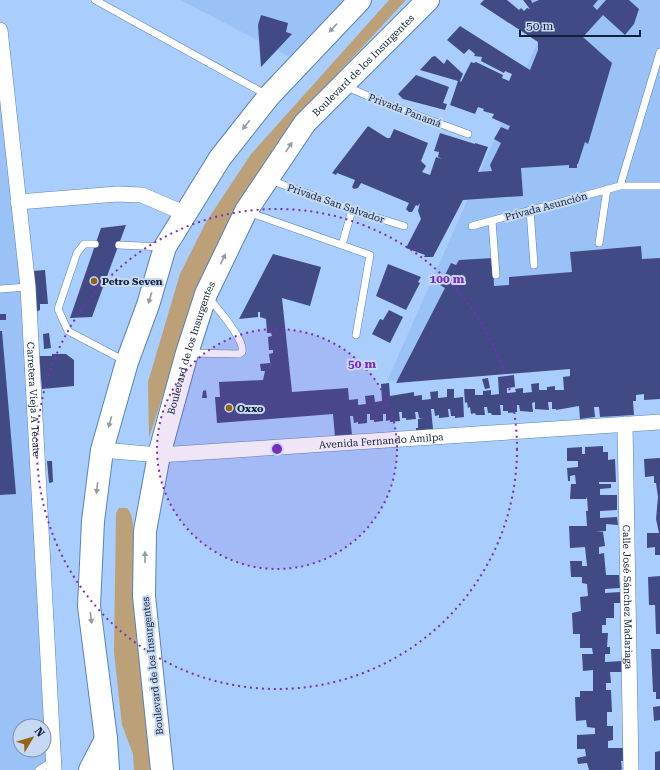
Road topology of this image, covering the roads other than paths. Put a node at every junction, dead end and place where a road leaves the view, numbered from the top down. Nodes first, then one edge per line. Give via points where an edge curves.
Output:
1 (95, 0) edge
2 (360, 0) edge
3 (428, 0) edge
4 (0, 31) edge
5 (660, 52) edge
6 (343, 85) junction
7 (269, 96) junction
8 (468, 134) dead end
9 (268, 180) junction
10 (620, 186) junction
11 (660, 186) edge
12 (607, 189) junction
13 (18, 202) junction
14 (352, 210) junction
15 (530, 210) junction
16 (246, 211) junction
17 (186, 214) junction
18 (492, 221) junction
19 (404, 226) dead end
20 (472, 226) dead end
21 (599, 243) dead end
22 (95, 244) dead end
23 (119, 245) dead end
24 (342, 245) junction
25 (165, 247) junction
26 (534, 265) dead end
27 (496, 275) dead end
28 (28, 287) junction
29 (0, 289) edge
30 (206, 294) junction
31 (356, 334) dead end
32 (187, 353) junction
33 (127, 362) junction
34 (660, 422) edge
35 (624, 424) junction
36 (102, 450) junction
37 (159, 455) junction
38 (106, 739) junction
39 (54, 765) edge
40 (39, 770) edge
41 (90, 770) edge
42 (108, 770) edge
43 (162, 770) edge
44 (631, 770) edge

1 - 7 lane
2 -> 7 main road
3 - 6 main road, Boulevard de los Insurgentes
4 - 13 street, Carretera Vieja A Tecate
5 - 10 lane
6 - 8 lane, Privada Panamá
9 -> 6 main road, Boulevard de los Insurgentes via 305,123
7 -> 17 main road via 220,158
9 - 14 lane, Privada San Salvador
9 - 16 main road, Boulevard de los Insurgentes
10 - 11 lane, Privada Asunción
10 - 12 lane, Privada Asunción
12 - 15 lane, Privada Asunción
12 - 21 lane
13 - 17 street via 117,194 142,195
13 - 28 street, Carretera Vieja A Tecate
14 - 19 lane, Privada San Salvador
14 - 24 lane
15 - 18 lane, Privada Asunción
15 - 26 lane
16 - 24 lane
30 -> 16 main road, Boulevard de los Insurgentes
17 - 25 main road
18 - 20 lane, Privada Asunción
18 - 27 lane
22 - 33 lane via 84,244 78,253 58,309 68,332
23 - 25 lane
24 - 31 lane via 370,255
25 -> 33 main road via 148,305
28 - 29 lane
28 - 39 street, Carretera Vieja A Tecate
30 - 32 main road, Boulevard de los Insurgentes
30 - 32 lane via 237,335 243,347 242,352
32 - 37 main road, Boulevard de los Insurgentes
33 -> 36 main road
34 - 35 street, Avenida Fernando Amilpa
35 - 37 street, Avenida Fernando Amilpa
35 - 44 street, Calle José Sánchez Madariaga
36 - 37 street, Avenida Fernando Amilpa
36 -> 38 main road via 93,521 90,606
43 -> 37 main road, Boulevard de los Insurgentes via 144,596 145,531
38 - 41 main road
38 - 42 main road
39 - 40 lane

